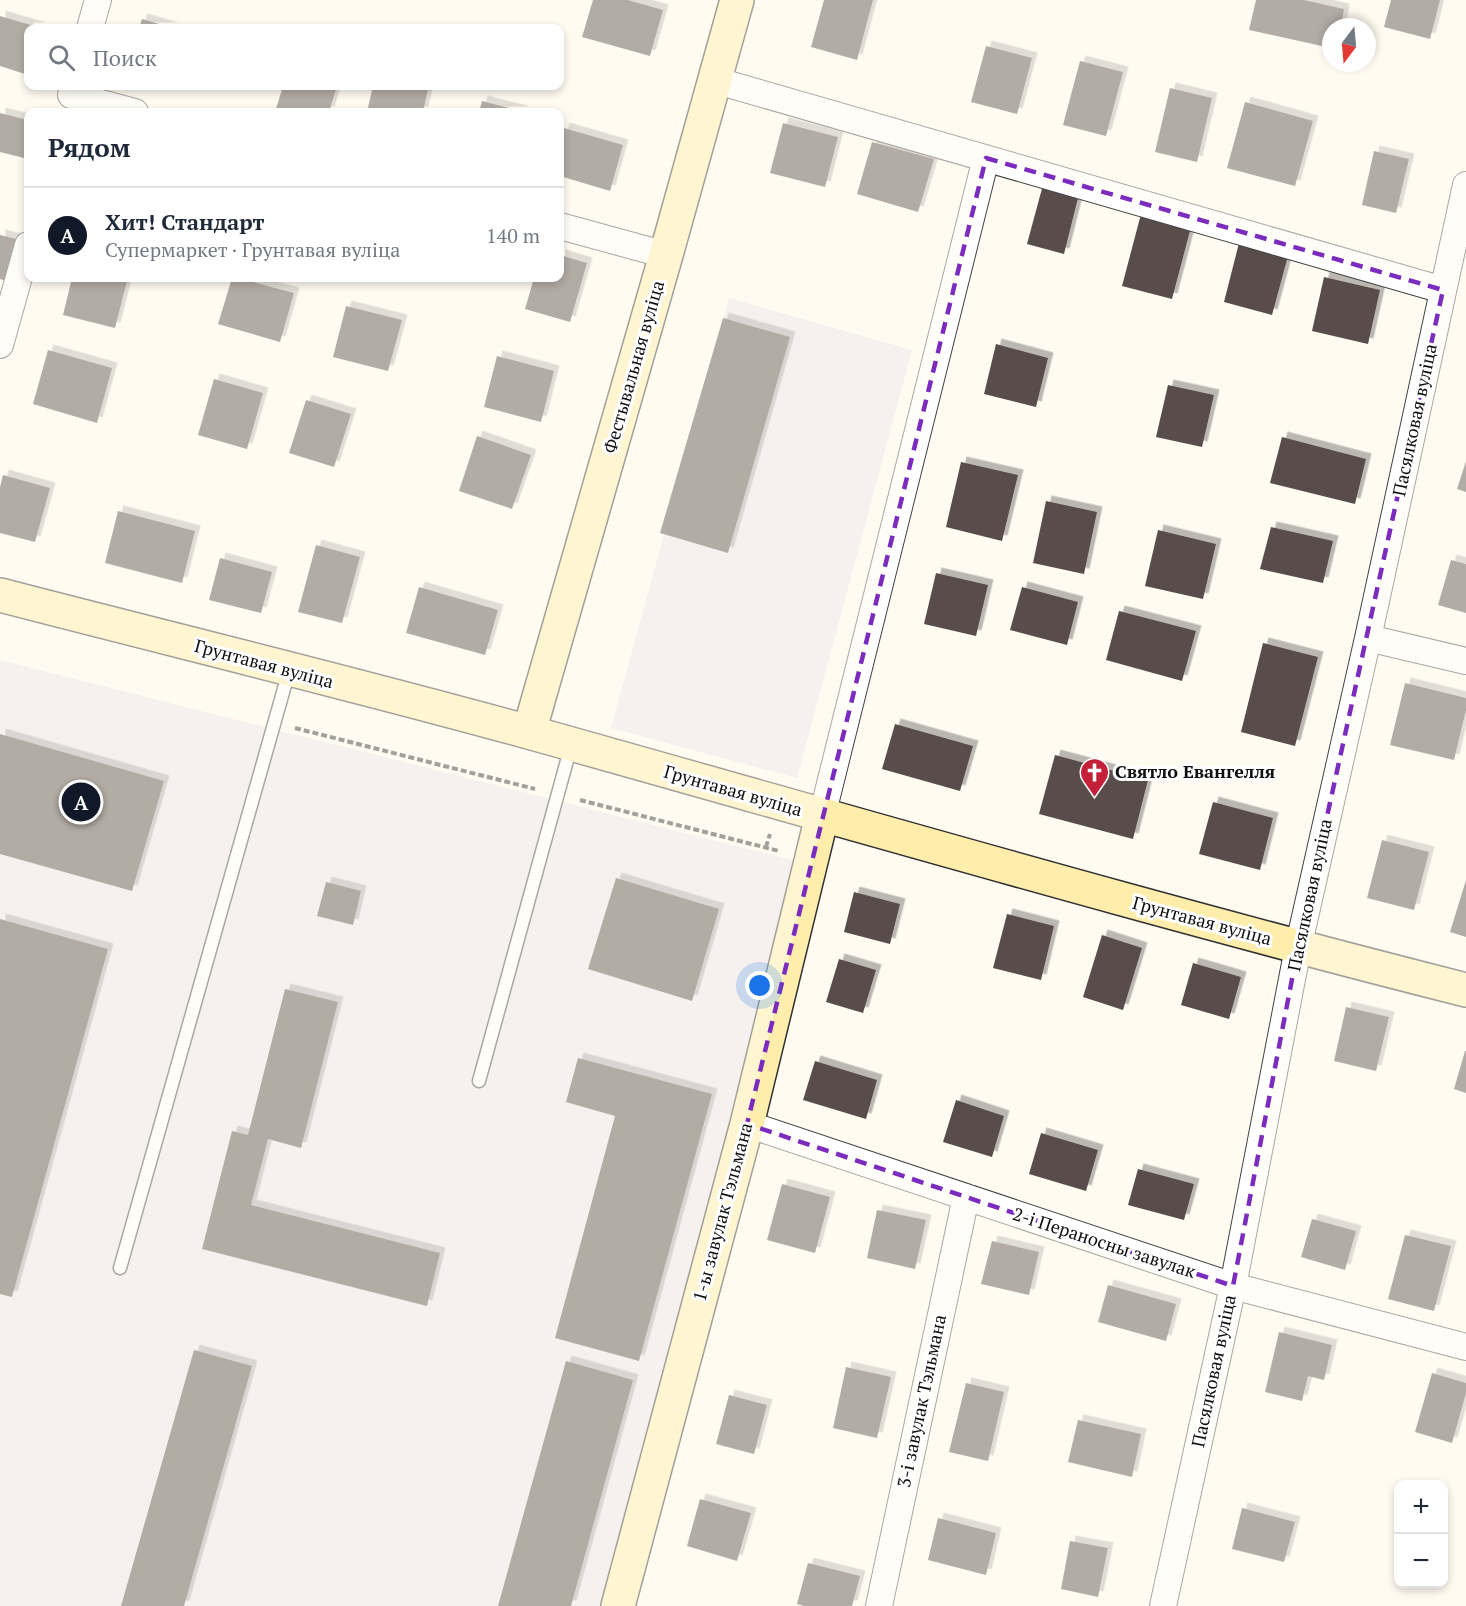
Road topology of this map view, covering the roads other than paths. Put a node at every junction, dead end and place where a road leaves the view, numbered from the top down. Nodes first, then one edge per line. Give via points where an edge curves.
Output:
1 (98, 0) edge
2 (736, 0) edge
3 (91, 24) edge
4 (714, 80) junction
5 (70, 98) edge
6 (116, 108) edge
7 (986, 158) junction
8 (1466, 185) edge
9 (564, 227) edge
10 (666, 255) junction
11 (24, 258) edge
12 (1443, 290) junction
13 (0, 345) edge
14 (0, 595) edge
15 (1368, 638) junction
16 (1466, 661) edge
17 (289, 670) junction
18 (529, 732) junction
19 (571, 744) junction
20 (822, 816) junction
21 (1298, 948) junction
22 (1466, 990) edge
23 (479, 1080) dead end
24 (747, 1124) junction
25 (966, 1197) junction
26 (120, 1268) dead end
27 (1233, 1286) junction
28 (1466, 1347) edge
29 (618, 1606) edge
30 (879, 1606) edge
31 (1163, 1606) edge

1 - 3 street
2 - 4 main road, Фестывальная вуліца
4 - 7 street
4 - 10 main road, Фестывальная вуліца
5 - 6 street
7 - 12 street
7 - 20 street
8 - 12 street, Пасялковая вуліца
9 - 10 street
10 - 18 main road, Фестывальная вуліца
11 - 13 street
12 - 15 street, Пасялковая вуліца
14 - 17 main road, Грунтавая вуліца
15 - 16 street
15 - 21 street, Пасялковая вуліца
17 - 18 main road, Грунтавая вуліца
17 - 26 lane
18 - 19 main road, Грунтавая вуліца
19 - 20 main road, Грунтавая вуліца
19 - 23 lane
20 - 21 main road, Грунтавая вуліца
20 - 24 main road, 1-ы завулак Тэльмана
21 - 22 main road, Грунтавая вуліца
21 - 27 street, Пасялковая вуліца
24 - 25 street, 2-і Пераносны завулак
24 - 29 main road, 1-ы завулак Тэльмана
25 - 27 street, 2-і Пераносны завулак
25 - 30 street, 3-і завулак Тэльмана
27 - 28 street, 2-і Пераносны завулак
27 - 31 street, Пасялковая вуліца

